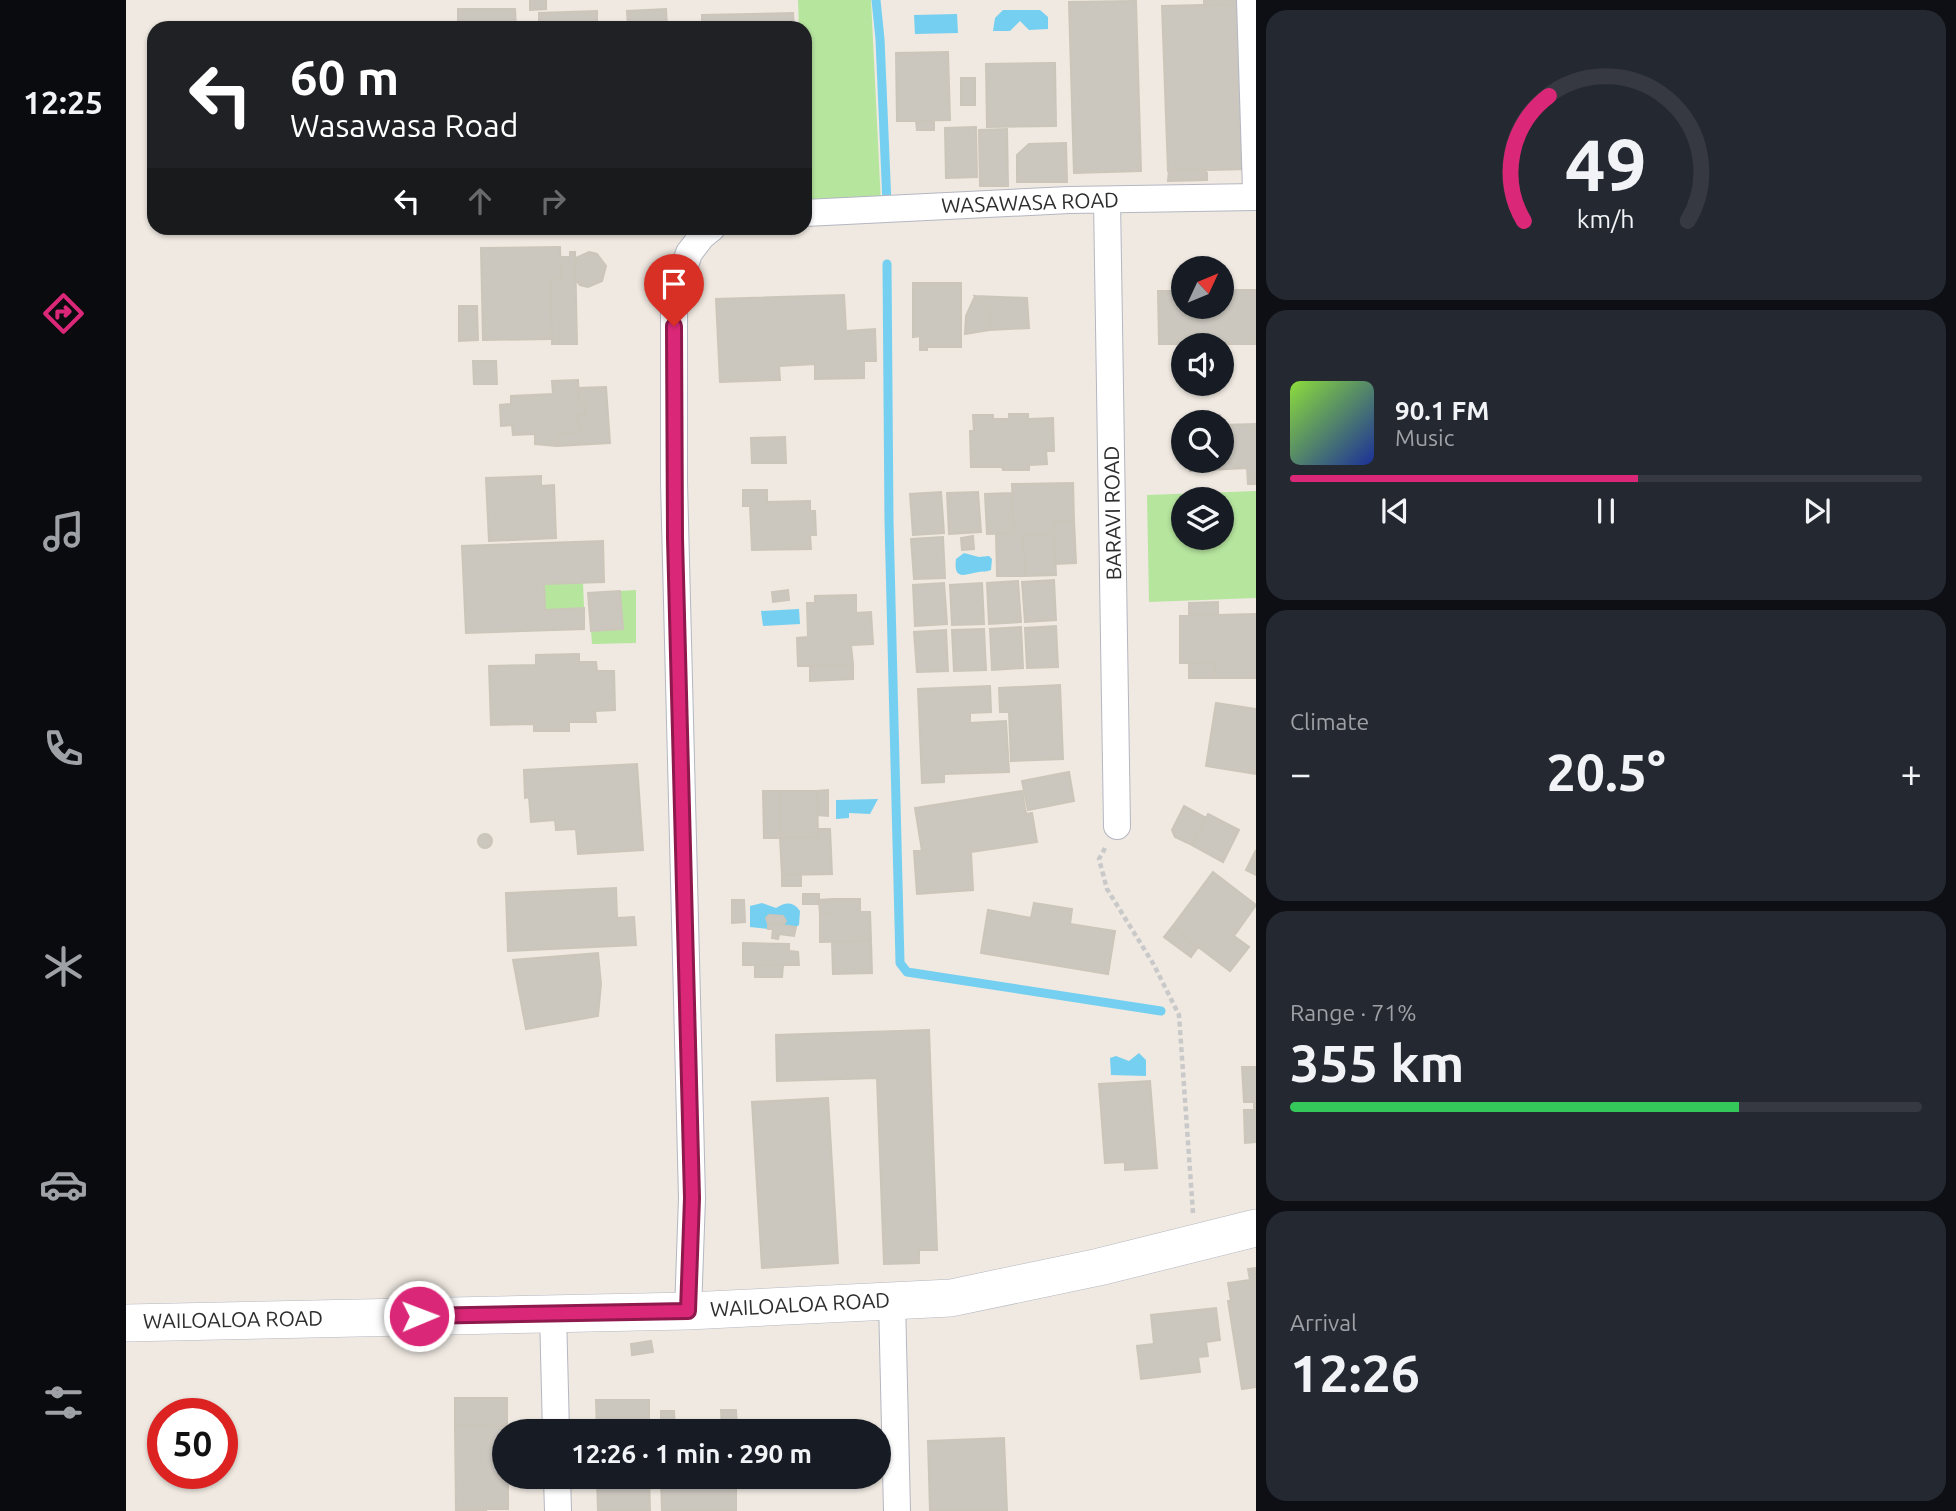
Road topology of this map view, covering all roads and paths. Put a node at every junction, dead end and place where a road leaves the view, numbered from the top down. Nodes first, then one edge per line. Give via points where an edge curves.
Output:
1 (1250, 0) edge
2 (1256, 190) edge
3 (1256, 197) edge
4 (1107, 200) junction
5 (812, 213) edge
6 (703, 235) edge
7 (1117, 826) joint
8 (1256, 1228) edge
9 (1196, 1244) junction
10 (892, 1301) junction
11 (688, 1311) junction
12 (553, 1313) junction
13 (126, 1323) edge
14 (556, 1419) edge
15 (557, 1489) edge
16 (558, 1511) edge
17 (897, 1511) edge

1 - 2 street
3 - 4 street, WASAWASA ROAD
4 - 5 street, WASAWASA ROAD
4 - 7 street, BARAVI ROAD
6 - 11 street via 689,253 674,300 675,538 692,1198
7 - 9 path via 1099,859 1107,889 1179,1015
8 - 9 main road, WAILOALOA ROAD
9 - 10 main road, WAILOALOA ROAD via 951,1298
10 - 11 main road, WAILOALOA ROAD
10 - 17 street
11 - 12 main road, WAILOALOA ROAD
12 - 13 main road, WAILOALOA ROAD
12 - 14 street
15 - 16 street

